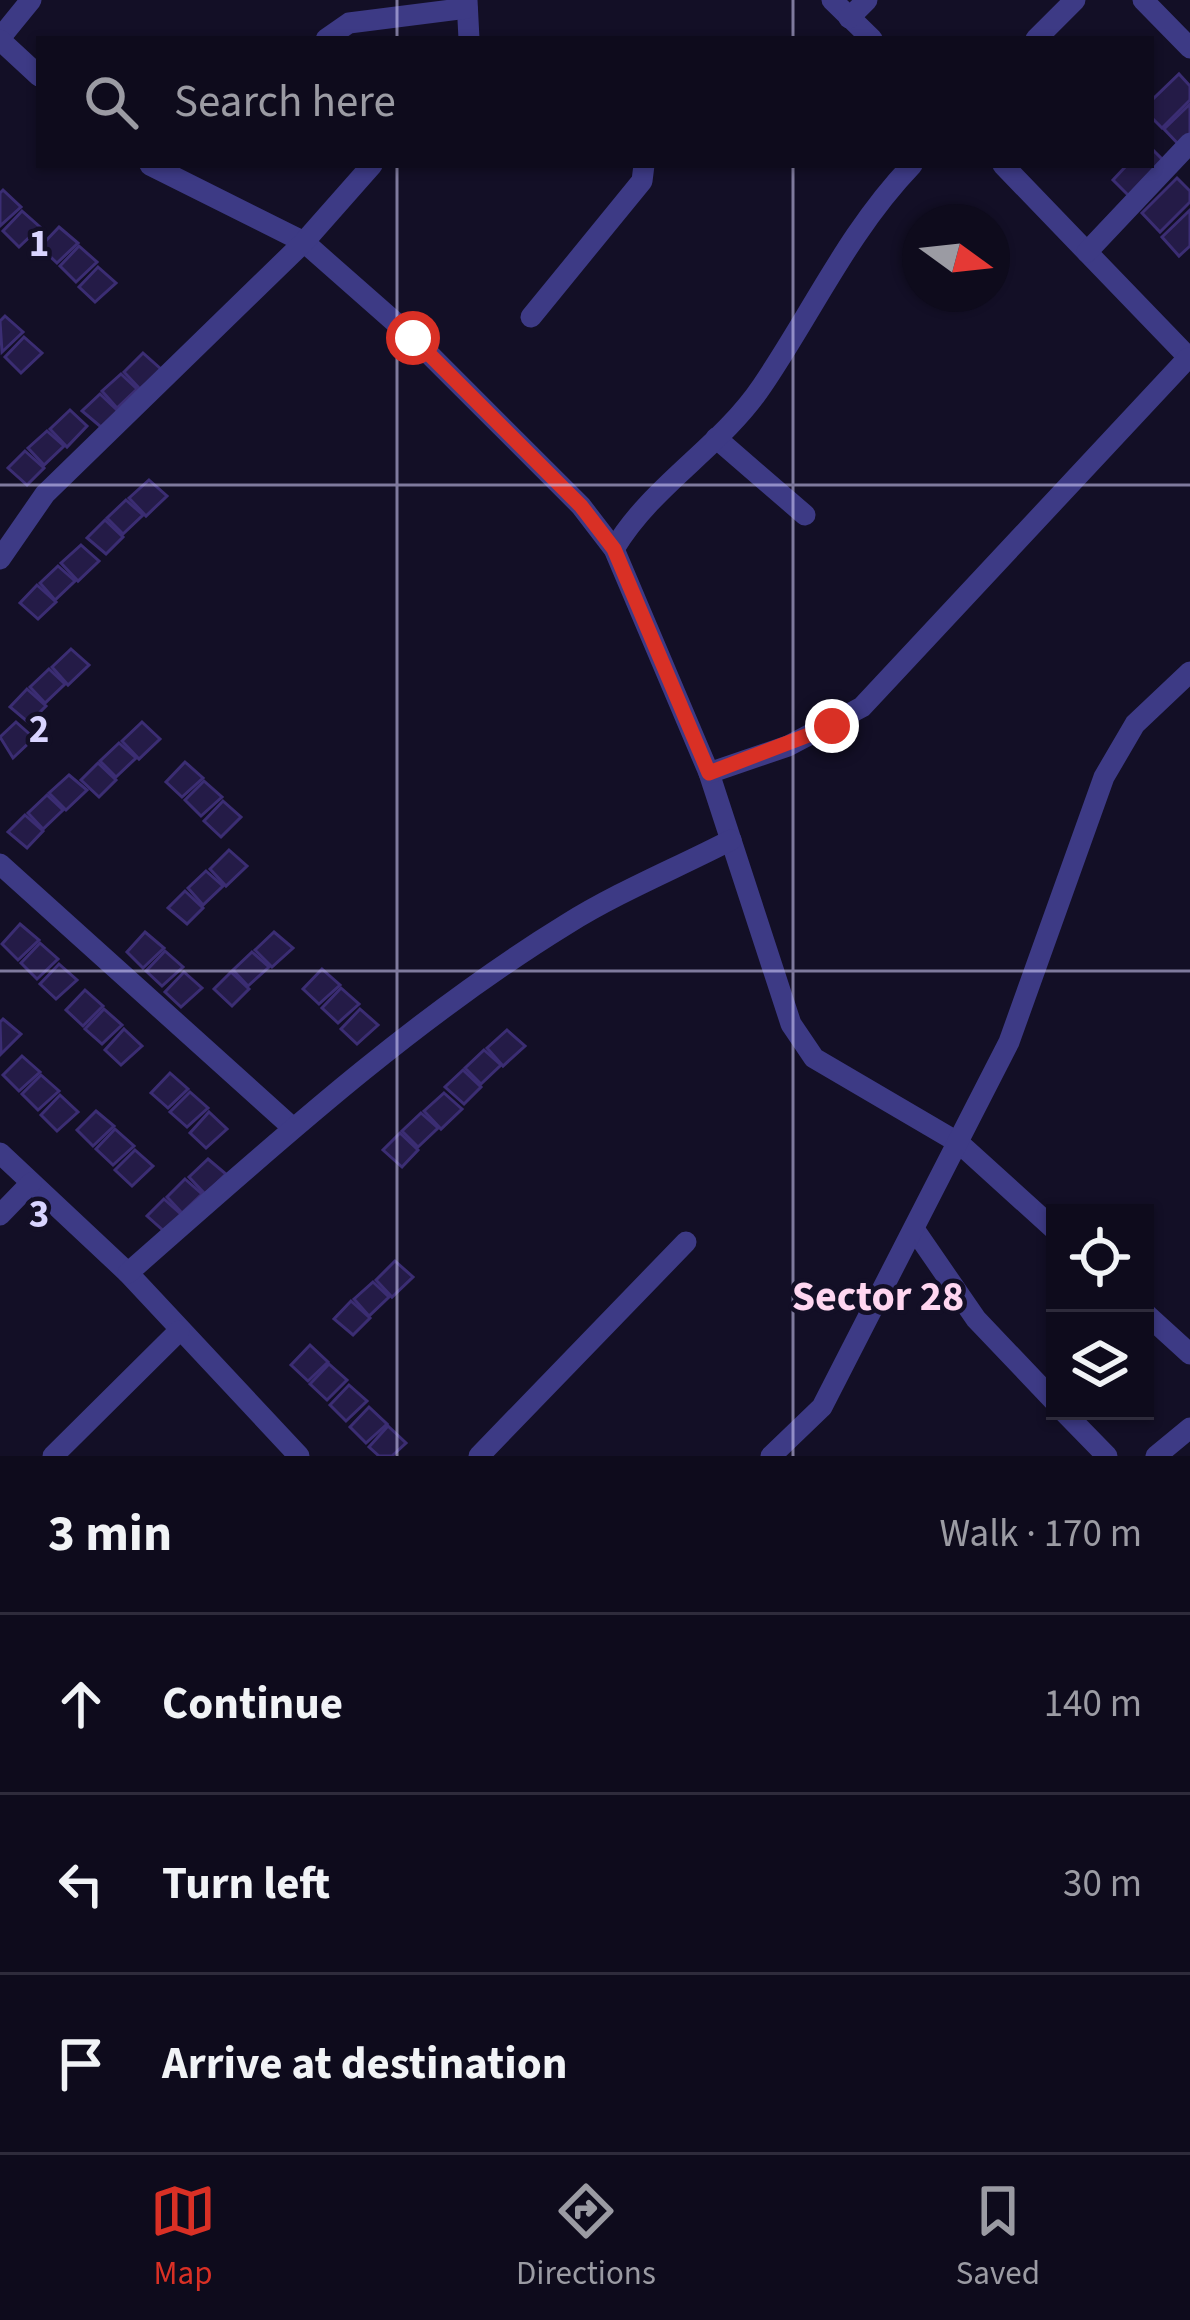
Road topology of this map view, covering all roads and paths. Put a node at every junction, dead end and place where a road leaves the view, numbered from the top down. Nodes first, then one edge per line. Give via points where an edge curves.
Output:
1 (32, 0) edge
2 (832, 0) edge
3 (867, 0) edge
4 (1075, 0) edge
5 (1142, 0) edge
6 (467, 4) edge
7 (849, 18) junction
8 (330, 36) edge
9 (469, 36) edge
10 (869, 36) edge
11 (1039, 36) edge
12 (0, 39) edge
13 (1190, 48) edge
14 (36, 73) edge
15 (1190, 143) edge
16 (155, 168) edge
17 (369, 168) edge
18 (643, 168) edge
19 (909, 168) edge
20 (1007, 168) edge
21 (304, 242) junction
22 (1087, 252) junction
23 (531, 316) dead end
24 (1189, 358) edge
25 (716, 438) junction
26 (805, 515) dead end
27 (614, 549) junction
28 (0, 559) edge
29 (1190, 672) edge
30 (709, 773) junction
31 (731, 841) junction
32 (0, 865) edge
33 (293, 1129) junction
34 (959, 1143) junction
35 (0, 1153) edge
36 (31, 1184) junction
37 (0, 1215) edge
38 (1046, 1222) edge
39 (914, 1229) junction
40 (686, 1242) dead end
41 (128, 1274) junction
42 (1154, 1320) edge
43 (179, 1331) junction
44 (1190, 1354) edge
45 (1046, 1393) edge
46 (1073, 1420) edge
47 (1190, 1428) edge
48 (52, 1456) edge
49 (299, 1456) edge
50 (479, 1456) edge
51 (771, 1456) edge
52 (1107, 1456) edge
53 (1156, 1456) edge

1 - 12 street
2 - 7 street
3 - 7 street
4 - 11 street
5 - 13 street
6 - 8 street via 349,23
6 - 9 street
7 - 10 street
12 - 14 street
15 - 22 street
16 - 21 street
17 - 21 street
18 - 23 street
19 - 25 street via 873,206 761,387
20 - 22 street
21 - 27 street via 413,338
21 - 28 street via 45,494
22 - 24 street
24 - 30 street via 862,707 788,746
25 - 26 street
25 - 27 street
27 - 30 street
29 - 34 street via 1135,724 1104,777 1009,1042
30 - 31 street
31 - 33 street via 569,922
31 - 34 street via 790,1024 814,1058
32 - 33 street
33 - 41 street
34 - 38 street
34 - 39 street
35 - 36 street
36 - 37 street
36 - 41 street
39 - 45 street via 976,1319
39 - 51 street via 822,1407
40 - 50 street
41 - 43 street
42 - 44 street
43 - 48 street
43 - 49 street
46 - 52 street
47 - 53 street

